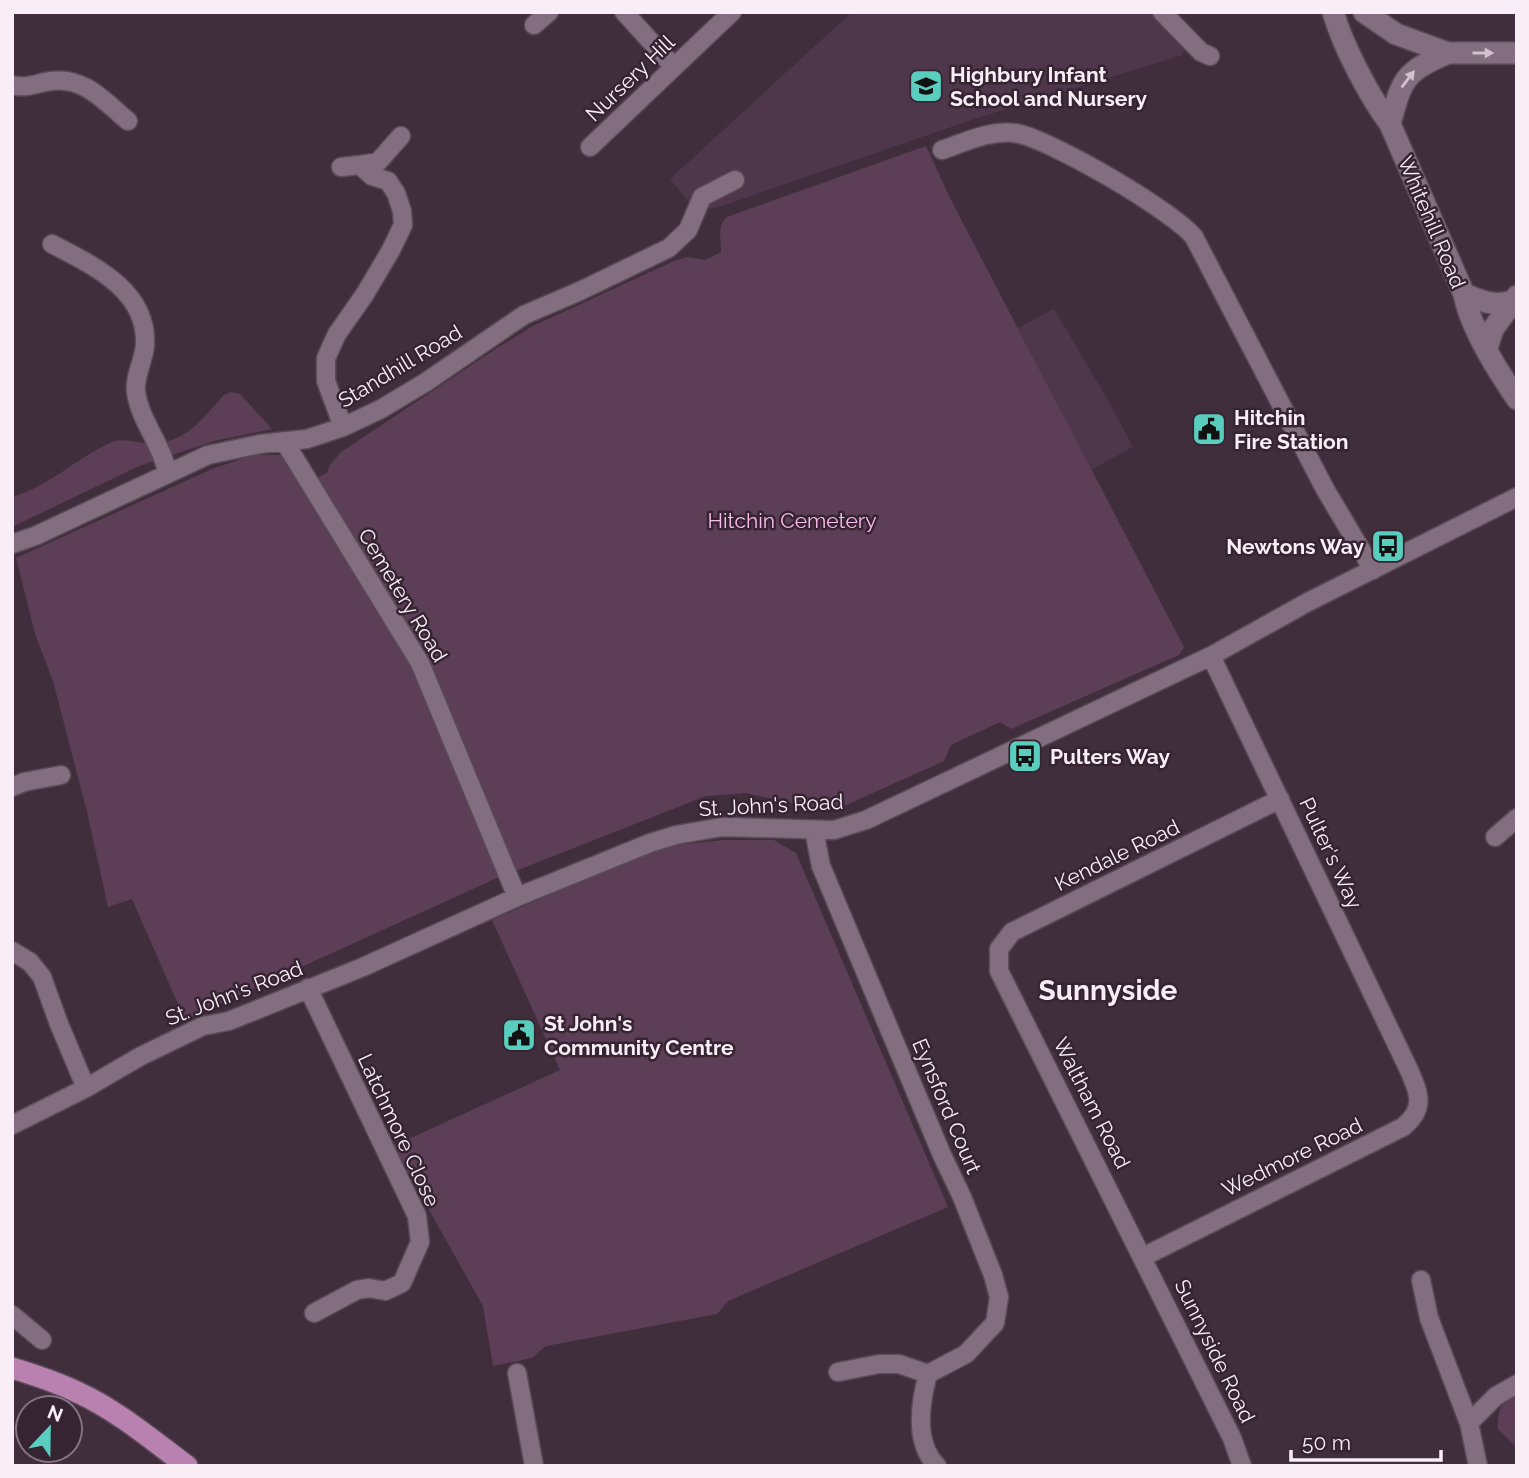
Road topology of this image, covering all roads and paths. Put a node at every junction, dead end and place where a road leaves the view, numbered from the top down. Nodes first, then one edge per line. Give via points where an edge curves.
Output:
1 (549, 12) edge
2 (624, 12) edge
3 (732, 12) edge
4 (1162, 12) edge
5 (1333, 12) edge
6 (1364, 12) edge
7 (534, 25) dead end
8 (1448, 53) junction
9 (1517, 53) edge
10 (1210, 56) dead end
11 (674, 67) junction
12 (12, 85) edge
13 (128, 121) dead end
14 (1390, 124) junction
15 (401, 136) dead end
16 (590, 147) dead end
17 (942, 150) dead end
18 (360, 165) junction
19 (341, 167) dead end
20 (735, 180) dead end
21 (52, 244) dead end
22 (1464, 294) junction
23 (1513, 299) edge
24 (1486, 348) junction
25 (1517, 399) edge
26 (343, 427) junction
27 (284, 440) junction
28 (167, 472) junction
29 (1517, 497) edge
30 (12, 544) edge
31 (1373, 570) junction
32 (1211, 656) junction
33 (61, 775) dead end
34 (12, 787) edge
35 (1280, 800) junction
36 (1517, 818) edge
37 (814, 830) junction
38 (1495, 837) dead end
39 (517, 897) junction
40 (12, 951) edge
41 (999, 971) joint
42 (308, 988) junction
43 (1409, 1070) joint
44 (86, 1088) junction
45 (12, 1125) edge
46 (1143, 1257) junction
47 (1421, 1280) dead end
48 (314, 1312) dead end
49 (12, 1314) edge
50 (42, 1340) dead end
51 (12, 1368) edge
52 (838, 1372) dead end
53 (517, 1373) dead end
54 (928, 1374) junction
55 (1517, 1384) edge
56 (1469, 1423) junction
57 (187, 1466) edge
58 (534, 1466) edge
59 (937, 1466) edge
60 (1242, 1466) edge
61 (1478, 1466) edge

1 - 7 street
2 - 11 street
3 - 11 street, Nursery Hill
4 - 10 street
5 - 14 street, Whitehill Road via 1377,107
6 - 8 street via 1396,34
8 -> 9 street
14 -> 8 street via 1404,81 1420,65
11 - 16 street, Nursery Hill
12 - 13 street via 29,87 66,80 92,89
14 - 22 street, Whitehill Road
15 - 18 street via 378,162
17 - 31 street via 999,133 1031,136 1186,227
18 - 19 street
18 - 26 street via 372,176 388,181 396,193 403,225 326,358 326,381
20 - 26 street, Standhill Road via 702,197 688,230 669,248 524,315 426,382
21 - 28 street via 113,280 134,303 145,344 136,391
22 - 23 street via 1494,305
22 - 24 street, Whitehill Road via 1466,309
23 - 24 street
24 - 25 street, Whitehill Road
26 - 27 street, Standhill Road via 307,439
27 - 28 street, Standhill Road via 208,455
27 - 39 street, Cemetery Road via 420,663
28 - 30 street, Standhill Road
29 - 31 street, St. John's Road
31 - 32 street, St. John's Road
32 - 35 street, Pulter's Way
32 - 37 street, St. John's Road via 866,820 834,830
33 - 34 street
35 - 41 street, Kendale Road via 1012,932 999,949
35 - 43 street, Pulter's Way
36 - 38 street
37 - 39 street, St. John's Road via 722,827 676,835
37 - 54 street, Eynsford Court via 821,866 962,1197 999,1297 995,1323 965,1354
39 - 42 street, St. John's Road
40 - 44 street via 42,977
41 - 46 street, Waltham Road
42 - 44 street, St. John's Road via 229,1021 203,1026
42 - 48 street, Latchmore Close via 417,1216 419,1242 402,1283 385,1291 357,1290
43 - 46 street, Wedmore Road via 1419,1110 1403,1127
44 - 45 street, St. John's Road
46 - 60 street, Sunnyside Road
47 - 56 street via 1429,1318
49 - 50 street
51 - 57 main road via 80,1393
52 - 54 street via 899,1364
53 - 58 street
54 - 59 street via 921,1419 924,1447
55 - 56 street via 1496,1396
56 - 61 street

